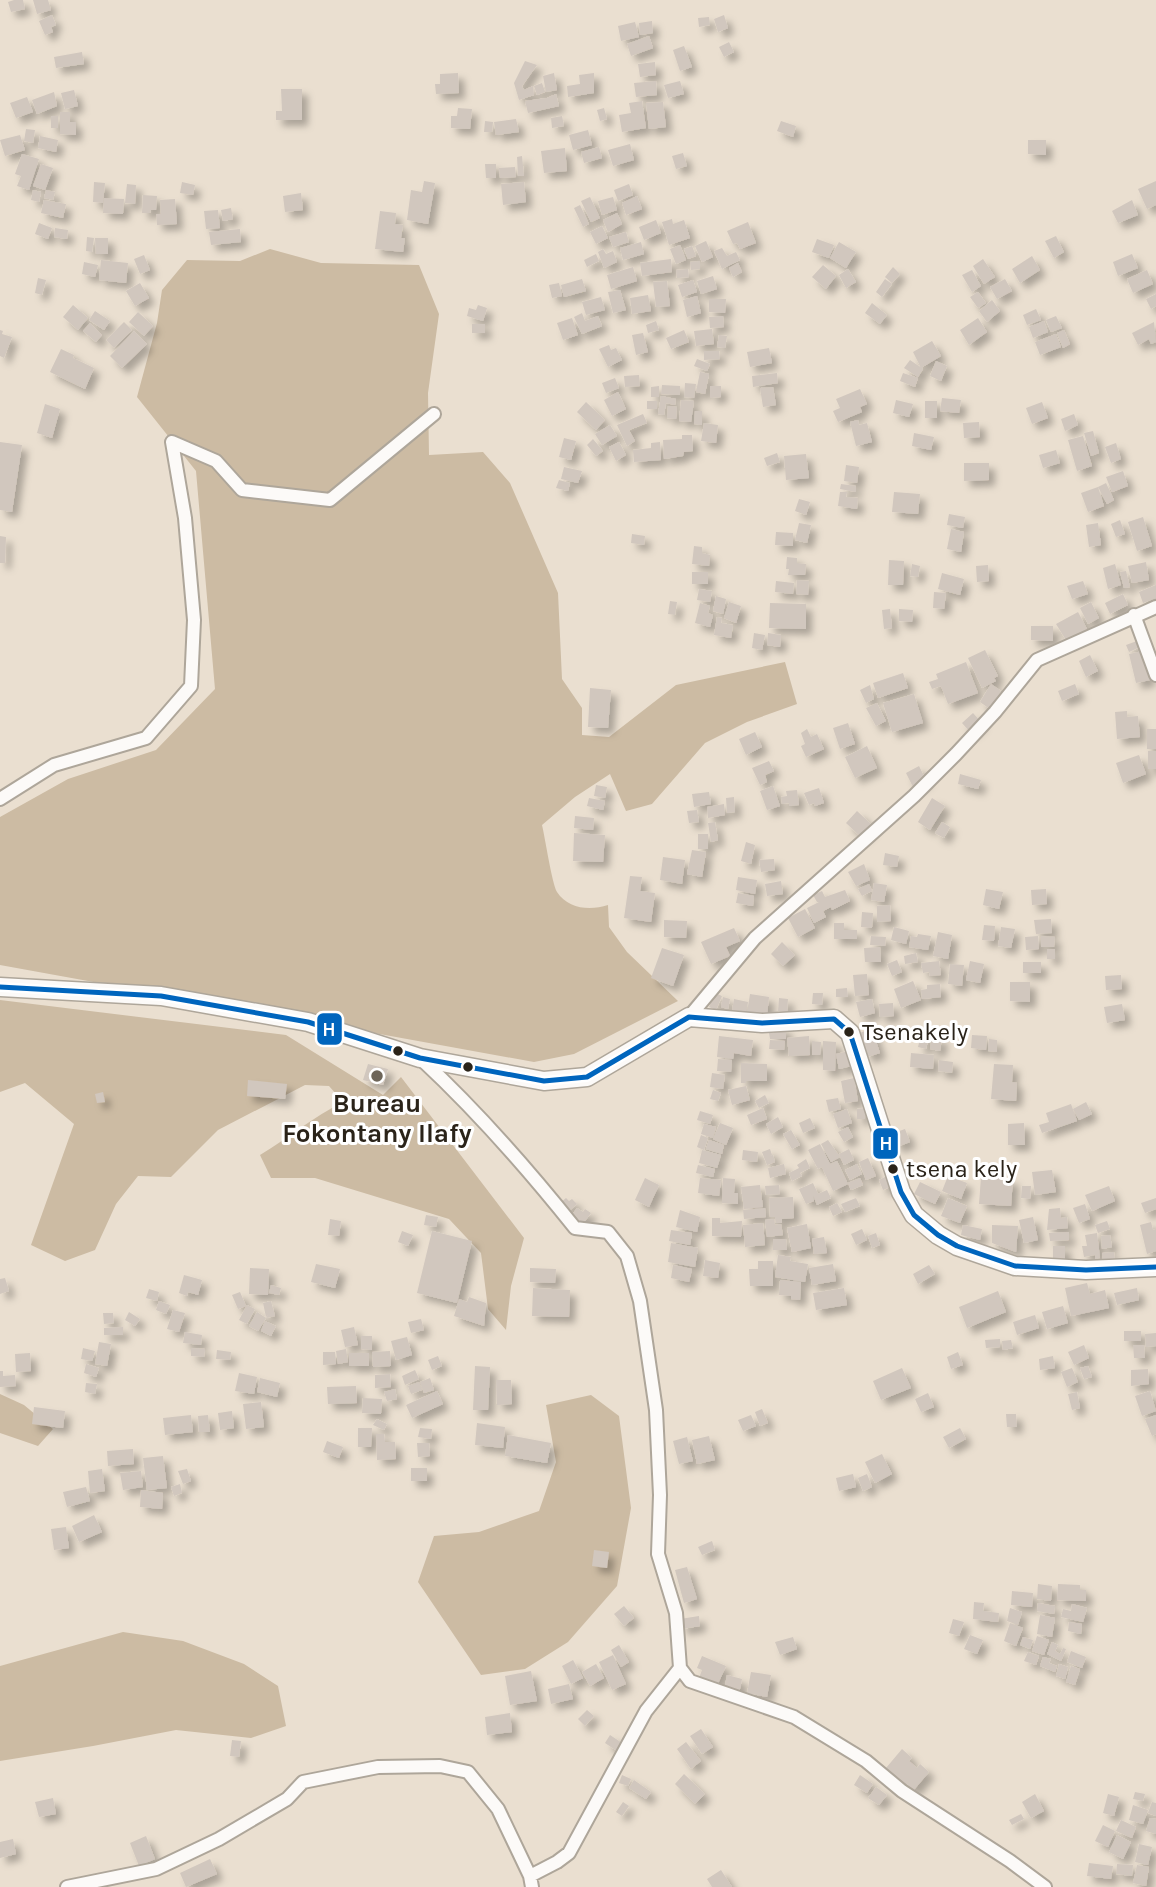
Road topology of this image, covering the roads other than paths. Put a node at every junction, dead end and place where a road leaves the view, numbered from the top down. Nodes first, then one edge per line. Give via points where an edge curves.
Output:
1 (434, 414) dead end
2 (1156, 607) edge
3 (1134, 615) junction
4 (1156, 675) edge
5 (0, 799) edge
6 (0, 987) edge
7 (688, 1017) junction
8 (421, 1058) junction
9 (1156, 1267) edge
10 (680, 1668) junction
11 (531, 1881) edge
12 (67, 1887) edge
13 (1045, 1887) edge

1 - 5 street via 330,500 242,490 216,461 172,442 185,518 194,620 191,686 146,738 54,765
2 - 3 street
3 - 4 street
3 - 7 street via 1037,660 995,712 914,796 755,937
6 - 8 street via 161,996 308,1022
7 - 8 street via 587,1077 544,1081
7 - 9 street via 761,1023 834,1019 850,1033 901,1192 914,1215 938,1235 1015,1266
8 - 10 street via 513,1153 575,1227 608,1232 627,1256 640,1301 656,1410 658,1554 676,1613
10 - 11 street via 646,1711 569,1853
10 - 13 street via 691,1681 794,1717 866,1761 918,1803
11 - 12 street via 498,1809 468,1772 440,1766 391,1767 303,1782 287,1800 156,1869

